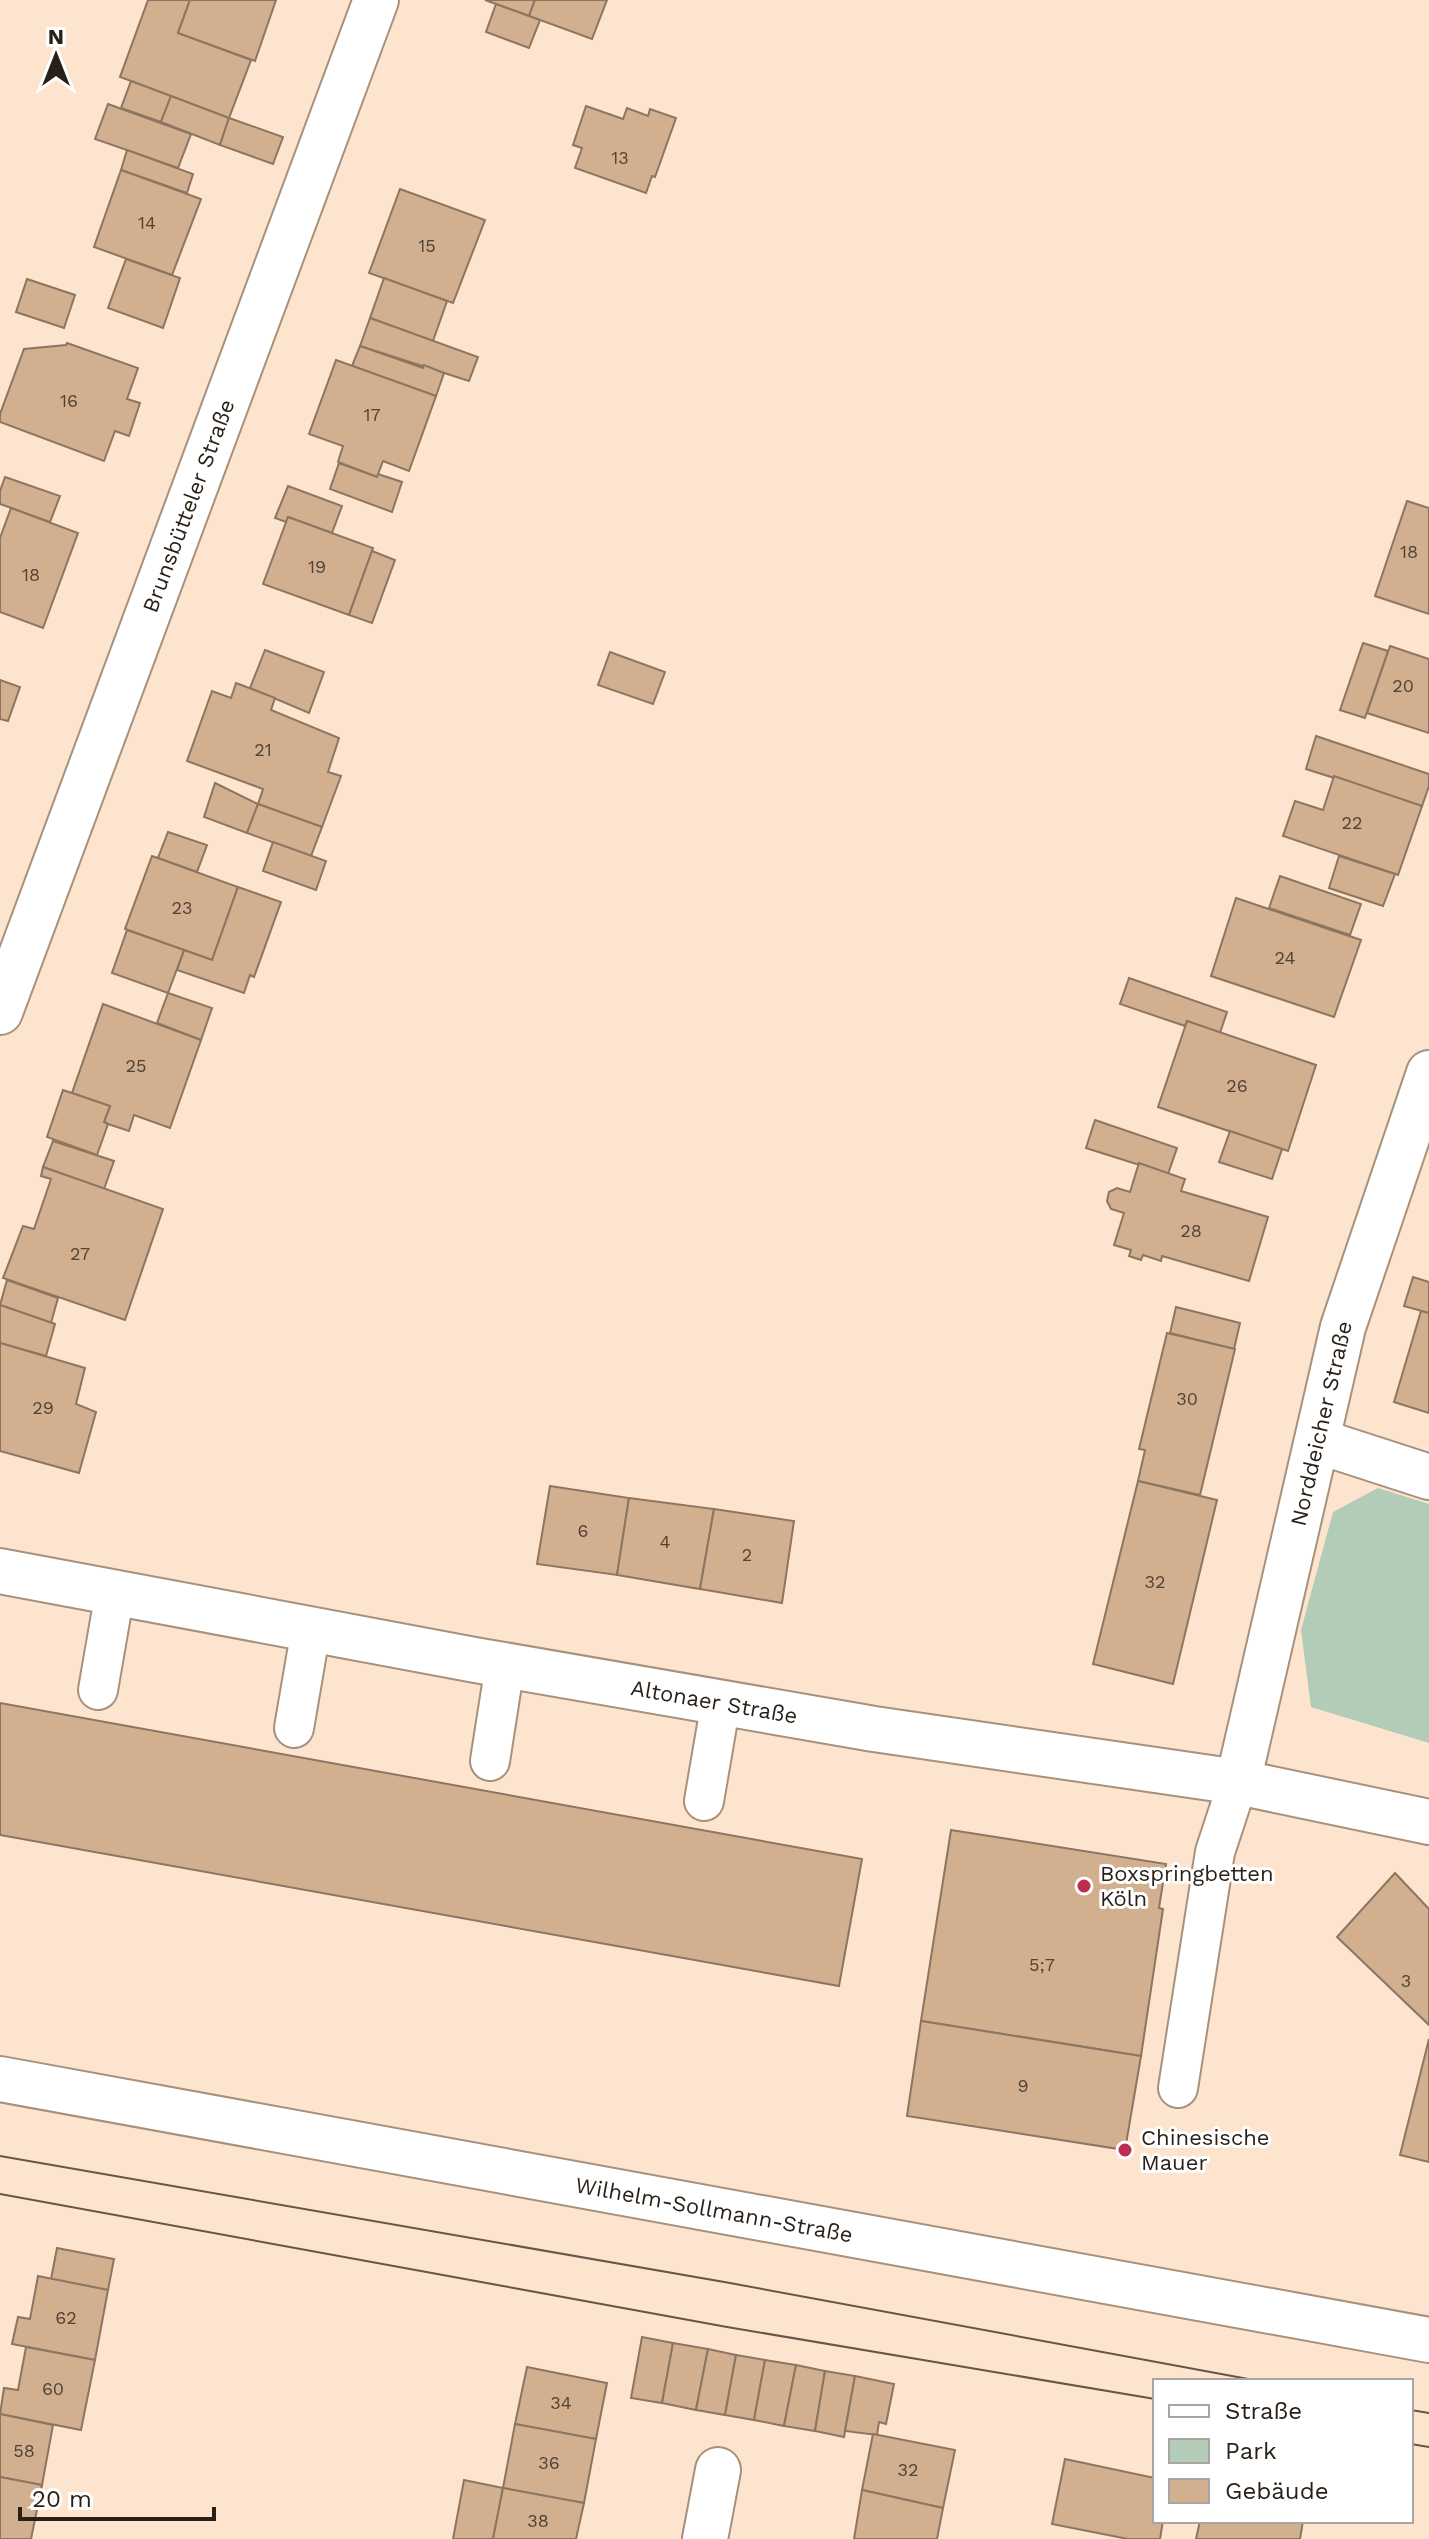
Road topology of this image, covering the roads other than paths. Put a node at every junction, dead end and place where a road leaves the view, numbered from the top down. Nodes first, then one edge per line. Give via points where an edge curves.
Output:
1 (376, 0) edge
2 (0, 1012) edge
3 (1429, 1073) edge
4 (1318, 1441) junction
5 (1429, 1477) edge
6 (0, 1571) edge
7 (115, 1592) junction
8 (311, 1629) junction
9 (505, 1665) junction
10 (98, 1690) dead end
11 (721, 1702) junction
12 (294, 1728) dead end
13 (490, 1761) dead end
14 (1238, 1782) junction
15 (704, 1801) dead end
16 (1429, 1822) edge
17 (0, 2079) edge
18 (1178, 2088) dead end
19 (1429, 2340) edge
20 (718, 2470) dead end
21 (705, 2539) edge

1 - 2 street, Brunsbütteler Straße
3 - 4 street, Norddeicher Straße via 1343,1327
4 - 5 street
4 - 14 street, Norddeicher Straße
6 - 7 street, Altonaer Straße
7 - 8 street, Altonaer Straße
7 - 10 lane
8 - 9 street, Altonaer Straße
8 - 12 lane
9 - 11 street, Altonaer Straße
9 - 13 lane
11 - 14 street, Altonaer Straße
11 - 15 lane
14 - 16 street, Altonaer Straße
14 - 18 lane via 1215,1852
17 - 19 street, Wilhelm-Sollmann-Straße
20 - 21 street

